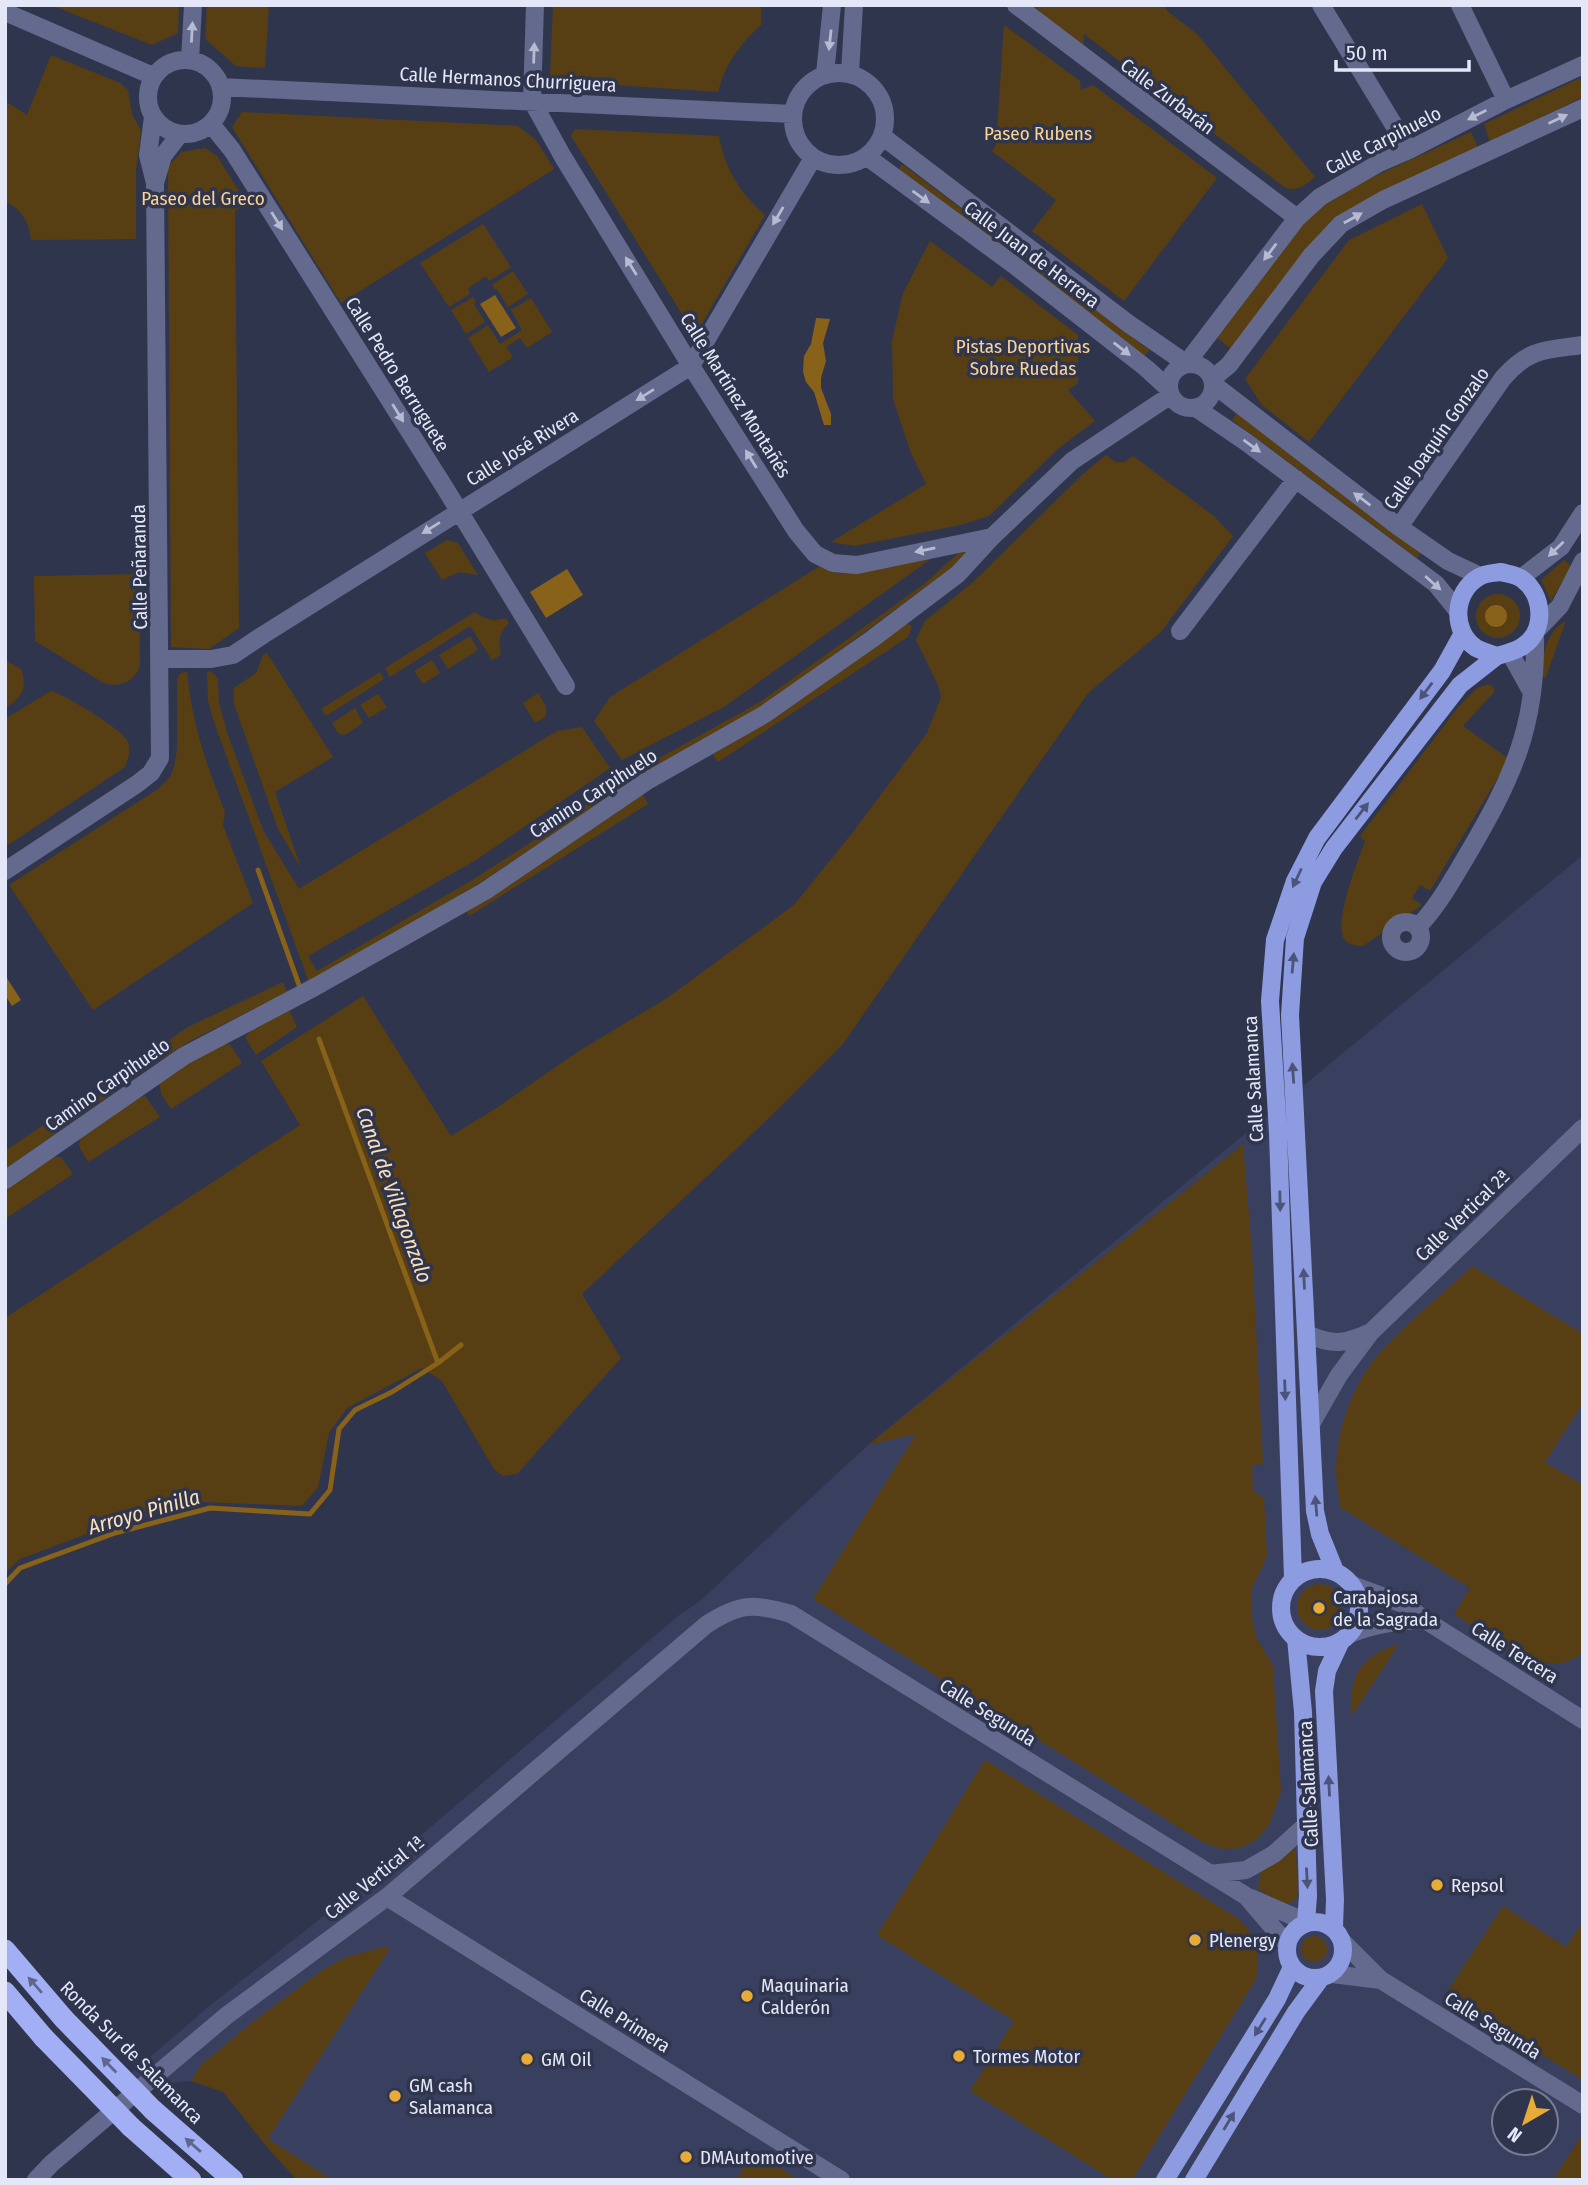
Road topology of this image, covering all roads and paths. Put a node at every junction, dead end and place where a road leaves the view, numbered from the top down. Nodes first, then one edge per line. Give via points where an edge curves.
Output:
1 (193, 5) edge
2 (535, 5) edge
3 (832, 5) edge
4 (854, 5) edge
5 (1016, 5) edge
6 (1321, 5) edge
7 (1460, 5) edge
8 (5, 12) edge
9 (190, 60) junction
10 (1583, 65) edge
11 (825, 74) junction
12 (850, 74) junction
13 (153, 75) junction
14 (221, 87) junction
15 (1506, 100) junction
16 (531, 101) junction
17 (1583, 108) edge
18 (792, 114) junction
19 (153, 117) junction
20 (211, 124) junction
21 (180, 134) junction
22 (882, 136) junction
23 (1409, 150) junction
24 (866, 156) junction
25 (813, 158) junction
26 (155, 183) junction
27 (1297, 218) junction
28 (1583, 345) edge
29 (1188, 364) junction
30 (691, 366) junction
31 (1213, 381) junction
32 (1170, 392) junction
33 (1196, 408) junction
34 (1296, 478) junction
35 (458, 512) junction
36 (1583, 513) edge
37 (1399, 527) junction
38 (992, 537) junction
39 (1583, 561) edge
40 (1480, 576) junction
41 (1521, 578) junction
42 (1457, 610) junction
43 (1180, 631) dead end
44 (1536, 632) junction
45 (1463, 633) junction
46 (1504, 655) junction
47 (161, 659) junction
48 (566, 686) dead end
49 (1533, 694) junction
50 (5, 871) edge
51 (1418, 928) dead end
52 (1583, 1128) edge
53 (5, 1180) edge
54 (1371, 1332) junction
55 (1307, 1334) junction
56 (1311, 1424) junction
57 (1335, 1571) junction
58 (1293, 1578) junction
59 (1352, 1585) junction
60 (737, 1608) joint
61 (1425, 1620) junction
62 (1345, 1637) junction
63 (1296, 1639) junction
64 (1580, 1712) edge
65 (1305, 1826) junction
66 (1210, 1874) junction
67 (1246, 1896) junction
68 (387, 1897) junction
69 (1306, 1922) junction
70 (1334, 1927) junction
71 (1343, 1943) junction
72 (1287, 1944) junction
73 (5, 1950) edge
74 (1292, 1967) junction
75 (1327, 1976) junction
76 (1381, 1980) junction
77 (5, 1992) edge
78 (1583, 2105) edge
79 (36, 2180) edge
80 (191, 2180) edge
81 (233, 2180) edge
82 (841, 2180) edge
83 (1164, 2180) edge
84 (1194, 2180) edge

9 -> 1 street
16 -> 2 street
3 -> 11 street
4 - 12 street
5 - 27 street, Calle Zurbarán
6 - 23 street
7 - 15 street
8 - 13 street
9 - 13 street via 176,60
9 - 14 street via 204,64
10 - 15 street, Calle Carpihuelo
11 - 12 street
11 - 18 street via 797,97
12 - 22 street via 867,82 880,97 885,117
13 - 19 street via 147,96
14 - 16 street, Calle Hermanos Churriguera
14 - 20 street via 219,113
15 -> 23 street, Calle Carpihuelo
16 - 18 street, Calle Hermanos Churriguera
30 -> 16 street, Calle Martínez Montañés
31 -> 17 street via 1341,224
18 - 25 street via 794,132
19 - 21 street via 165,129
19 - 26 street, Calle Peñaranda via 148,155
20 - 21 street
20 -> 35 street, Calle Pedro Berruguete via 232,150
21 - 26 street, Calle Peñaranda via 163,156
22 - 24 street
22 - 29 street, Calle Juan de Herrera
23 - 27 street, Calle Carpihuelo via 1320,197
24 - 25 street via 850,164 833,165
24 -> 32 street, Calle Juan de Herrera via 1024,273
25 -> 30 street, Calle José Rivera
26 - 47 street, Calle Peñaranda
27 -> 29 street, Calle Carpihuelo
28 - 37 street, Calle Joaquín Gonzalo via 1535,352 1514,365
29 - 31 street via 1207,370
29 - 32 street via 1173,373
30 -> 35 street, Calle José Rivera
38 -> 30 street, Calle Martínez Montañés via 857,565 833,563 815,554
31 - 33 street via 1212,395
37 -> 31 street
32 - 33 street via 1177,403
32 - 38 street, Camino Carpihuelo via 1072,461
33 -> 34 street
34 -> 42 street via 1436,584
34 - 43 street
35 -> 47 street, Calle José Rivera via 233,655
35 - 48 street, Calle Pedro Berruguete
36 -> 41 street via 1561,547
37 - 40 street via 1448,561
38 - 53 street, Camino Carpihuelo via 958,574 765,714 647,781 485,891 184,1056
39 - 44 street via 1560,606
40 - 41 main road via 1501,572
40 - 42 main road via 1464,590
41 - 44 main road via 1538,602
42 - 45 main road
44 - 46 main road via 1524,646
44 - 49 street
45 - 46 main road via 1476,647
45 -> 58 main road, Calle Salamanca via 1442,671 1317,838 1295,881 1275,940 1270,1002
46 - 49 street
55 -> 46 main road, Calle Salamanca via 1290,1015 1295,938 1313,882 1334,848 1460,685
47 - 50 street, Calle Peñaranda via 160,758 151,772
49 - 51 street via 1511,773 1435,909
52 - 54 street, Calle Vertical 2ª
54 - 55 street, Calle Vertical 2ª via 1350,1341 1325,1343
54 - 56 street, Calle Vertical 2ª
55 - 56 main road, Calle Salamanca
57 -> 56 main road, Calle Salamanca via 1315,1511
57 - 58 main road via 1318,1568
57 - 59 main road
58 - 63 main road via 1283,1592 1280,1609 1285,1626
59 - 61 street, Calle Tercera via 1406,1605
59 - 62 main road via 1359,1615
60 - 66 street, Calle Segunda via 765,1606 791,1614
60 - 68 street, Calle Vertical 1ª via 706,1625
61 - 62 street via 1375,1624
61 - 64 street, Calle Tercera
62 - 63 main road via 1323,1647
70 -> 62 main road, Calle Salamanca via 1324,1691 1327,1671
63 - 65 main road, Calle Salamanca
65 - 66 street via 1275,1854 1246,1870
65 -> 69 main road, Calle Salamanca
66 - 67 street, Calle Segunda
67 - 69 street, Calle Segunda
67 - 72 street, Calle Segunda
68 - 79 street, Calle Vertical 1ª via 226,2015
68 - 82 street, Calle Primera
69 - 70 main road
69 - 72 main road
70 - 71 main road
71 - 75 main road via 1343,1960
71 - 76 street, Calle Segunda
72 - 74 main road
81 -> 73 highway, Ronda Sur de Salamanca, bridge via 153,2110
74 - 75 main road via 1305,1977
74 -> 83 main road via 1277,1999
75 - 76 street, Calle Segunda
84 -> 75 main road via 1296,2012
76 - 78 street, Calle Segunda
77 - 80 highway, bridge via 131,2127

